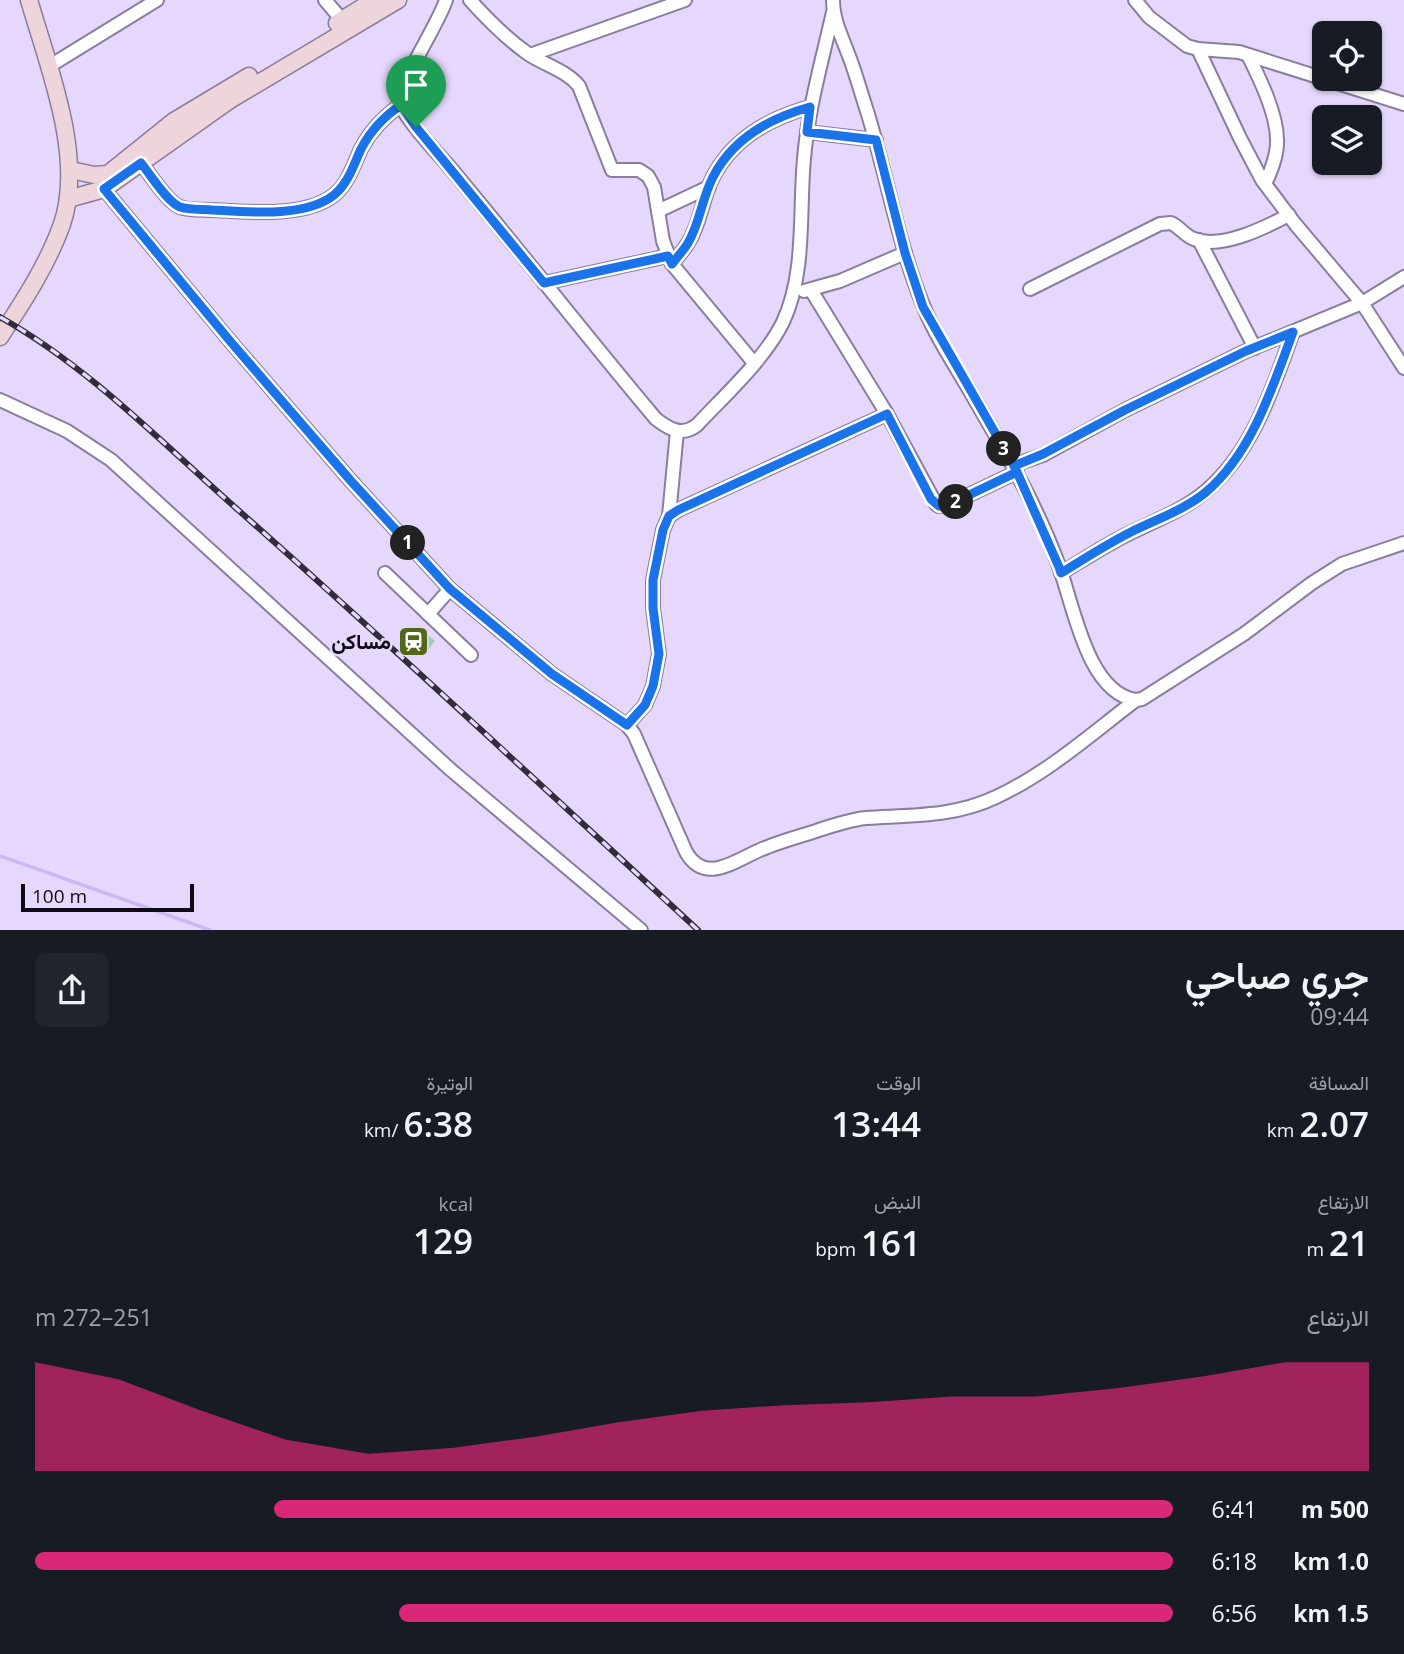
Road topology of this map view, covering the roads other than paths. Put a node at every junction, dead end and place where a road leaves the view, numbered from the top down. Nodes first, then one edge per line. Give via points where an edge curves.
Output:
1 (29, 0) edge
2 (157, 0) edge
3 (325, 0) edge
4 (374, 0) edge
5 (398, 0) edge
6 (446, 0) edge
7 (470, 0) edge
8 (685, 0) edge
9 (1135, 0) edge
10 (833, 6) edge
11 (342, 20) junction
12 (1198, 49) junction
13 (530, 55) junction
14 (1248, 55) junction
15 (48, 67) junction
16 (1404, 104) edge
17 (401, 105) junction
18 (810, 107) junction
19 (807, 132) junction
20 (876, 140) junction
21 (141, 163) junction
22 (71, 170) junction
23 (1265, 184) junction
24 (709, 187) junction
25 (104, 189) junction
26 (68, 199) junction
27 (658, 211) junction
28 (1289, 215) junction
29 (1199, 240) junction
30 (905, 253) junction
31 (670, 260) junction
32 (1404, 277) edge
33 (544, 283) junction
34 (1030, 289) dead end
35 (811, 290) junction
36 (793, 293) junction
37 (1362, 303) junction
38 (1293, 332) junction
39 (0, 337) edge
40 (1255, 348) junction
41 (1398, 353) edge
42 (754, 363) junction
43 (1404, 369) edge
44 (0, 400) edge
45 (887, 414) junction
46 (677, 431) junction
47 (1015, 469) junction
48 (669, 516) junction
49 (1404, 543) edge
50 (385, 573) dead end
51 (1061, 573) junction
52 (450, 589) junction
53 (428, 614) junction
54 (471, 655) dead end
55 (1136, 700) junction
56 (627, 725) junction
57 (641, 929) edge

1 - 15 street
2 - 15 street
3 - 11 street
4 - 11 street
5 - 21 street via 241,93
6 - 17 street via 401,90
7 - 13 street
8 - 13 street
9 - 12 street via 1179,41
10 - 18 street
10 - 20 street
11 - 22 street via 174,121 108,174
12 - 14 street
12 - 23 street
13 - 27 street via 579,86 612,170 645,173 654,187
14 - 16 street
14 - 23 street via 1277,131 1276,153
15 - 22 street
17 - 21 street via 371,132 335,194 297,209 253,212 180,207
17 - 33 street
18 - 19 street
18 - 24 street via 743,138
19 - 20 street
19 - 36 street
20 - 30 street
21 - 25 street
22 - 26 street
23 - 28 street
24 - 27 street
24 - 31 street via 688,243
25 - 26 street
25 - 52 street via 351,481
26 - 39 street via 51,251
27 - 31 street
28 - 29 street via 1241,236
28 - 37 street
29 - 34 street via 1176,225 1160,224
29 - 40 street
30 - 35 street
30 - 47 street via 923,307
31 - 33 street
31 - 42 street
32 - 37 street
33 - 46 street via 656,419
35 - 36 street
35 - 45 street
36 - 42 street via 778,332
37 - 38 street
37 - 41 street
38 - 40 street
38 - 51 street via 1266,406 1247,441 1206,492
40 - 47 street
41 - 43 street
42 - 46 street via 695,428
44 - 57 street via 67,430 111,460 451,770
45 - 47 street via 931,499 939,506
45 - 48 street
46 - 48 street
47 - 51 street
48 - 56 street via 653,580 659,654 653,686 645,705
49 - 55 street via 1342,565 1244,634
50 - 53 street
51 - 55 street via 1095,666 1119,696
52 - 53 street
52 - 56 street via 552,674
53 - 54 street
55 - 56 street via 1055,762 967,809 846,822 715,869 690,860

